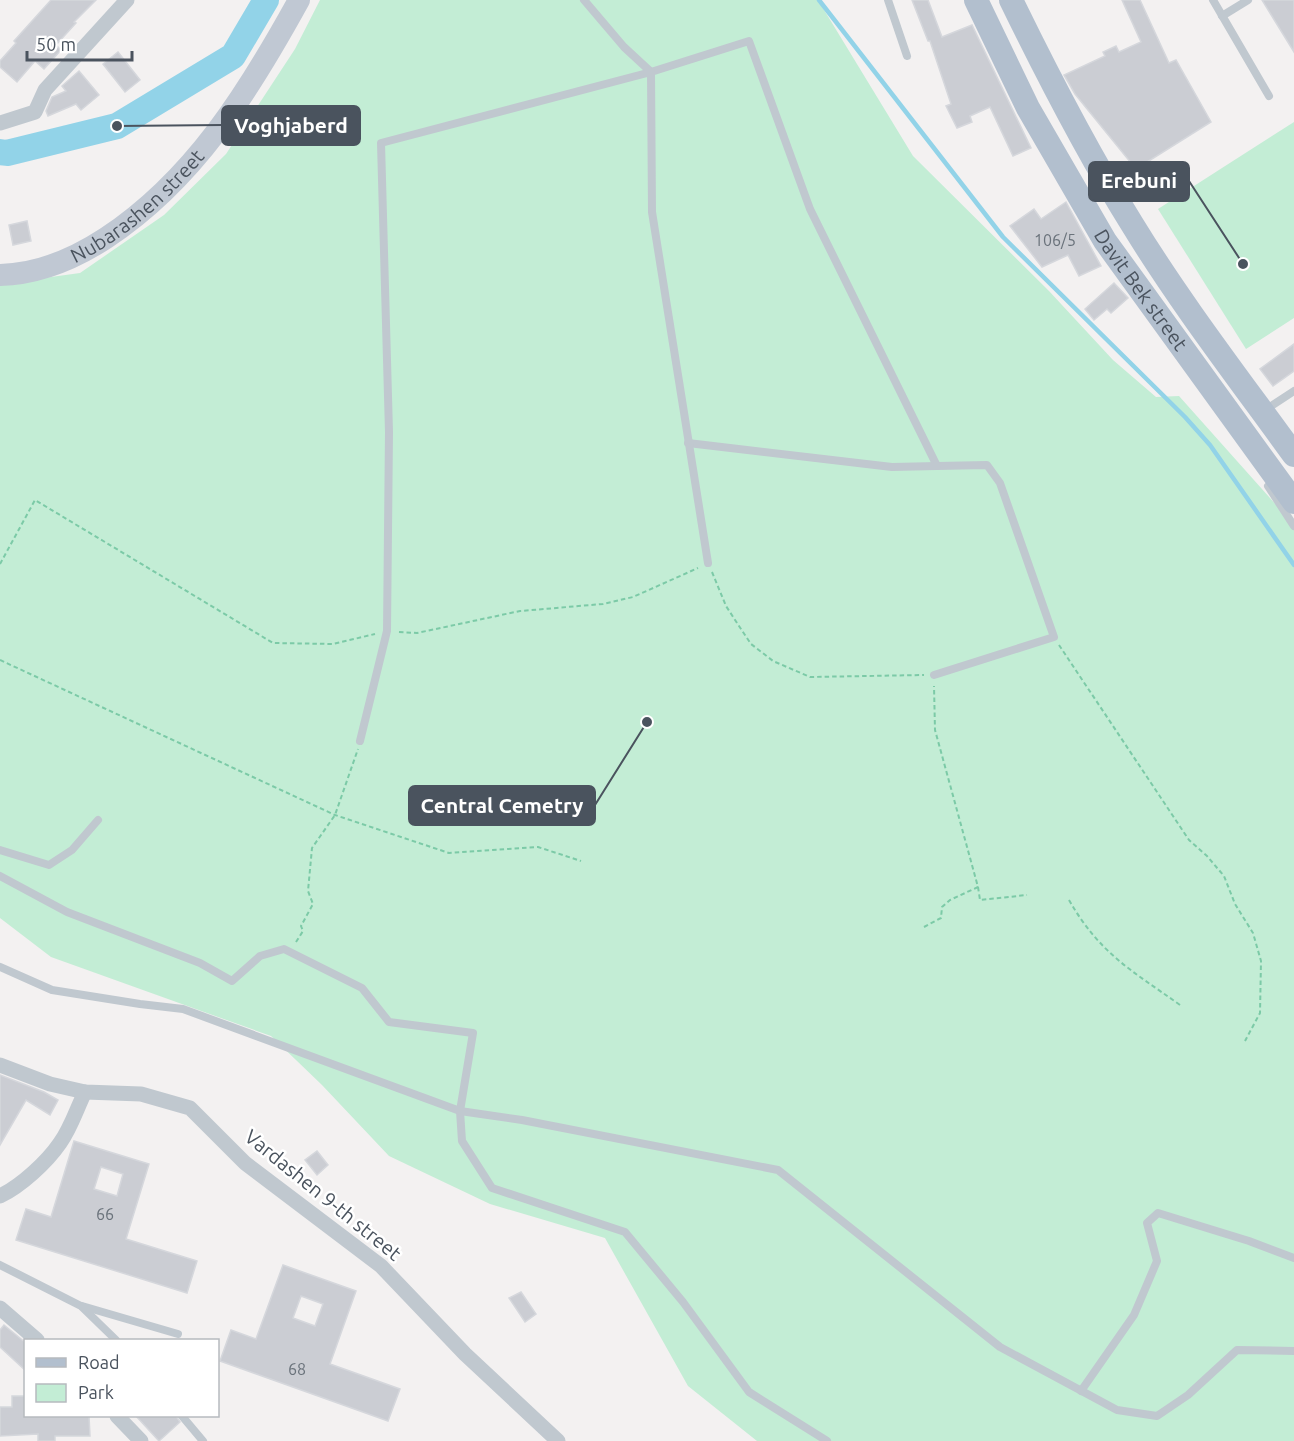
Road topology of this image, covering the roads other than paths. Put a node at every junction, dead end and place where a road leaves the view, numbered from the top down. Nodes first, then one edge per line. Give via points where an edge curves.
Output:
1 (127, 0) edge
2 (298, 0) edge
3 (584, 0) edge
4 (888, 0) edge
5 (976, 0) edge
6 (1011, 0) edge
7 (1213, 0) edge
8 (1248, 0) edge
9 (1222, 16) junction
10 (907, 56) dead end
11 (651, 72) junction
12 (1269, 96) dead end
13 (0, 123) edge
14 (0, 275) edge
15 (1294, 390) edge
16 (1263, 412) junction
17 (688, 443) junction
18 (1294, 455) edge
19 (938, 466) junction
20 (1264, 479) dead end
21 (1294, 502) edge
22 (1294, 526) edge
23 (708, 563) road end
24 (934, 675) road end
25 (360, 741) road end
26 (98, 820) dead end
27 (0, 850) edge
28 (0, 876) edge
29 (0, 967) edge
30 (0, 1065) edge
31 (85, 1092) junction
32 (460, 1111) junction
33 (0, 1196) edge
34 (1294, 1258) edge
35 (0, 1265) edge
36 (81, 1306) junction
37 (0, 1308) edge
38 (178, 1334) dead end
39 (35, 1339) edge
40 (114, 1339) edge
41 (1294, 1352) edge
42 (1081, 1391) junction
43 (118, 1417) edge
44 (183, 1417) edge
45 (141, 1441) edge
46 (203, 1441) edge
47 (558, 1441) edge
48 (827, 1441) edge

1 - 13 street via 45,90 35,112
2 - 14 main road, Nubarashen street via 249,87 209,143 164,193 80,255 48,267
3 - 11 lane
4 - 10 lane
5 - 21 main road, Davit Bek street via 1028,108 1105,241 1249,448
6 - 16 main road, Davit Bek street via 1053,88 1132,224
7 - 9 lane
8 - 9 lane
9 - 12 lane
11 - 17 lane via 652,212
11 - 19 lane via 749,40 810,210
11 - 25 lane via 381,143 389,432 387,631
15 - 16 lane
16 - 18 main road, Davit Bek street
17 - 19 lane via 892,467
17 - 23 lane
19 - 24 lane via 987,465 1000,483 1054,638
20 - 22 lane
26 - 27 lane via 72,850 49,865
28 - 32 lane via 67,912 200,963 232,981 260,956 284,950 362,988 389,1022 473,1033
29 - 32 lane via 52,990 183,1009
30 - 31 street, Vardashen 9-th street
31 - 33 street via 60,1143 16,1187
31 - 47 street, Vardashen 9-th street via 141,1094 190,1108 245,1162 381,1266 465,1354
32 - 42 lane via 778,1170 1000,1347
32 - 48 lane via 462,1141 492,1188 625,1232 683,1302 748,1392
34 - 42 lane via 1158,1213 1147,1223 1157,1262 1134,1315
35 - 36 lane
36 - 38 lane
36 - 40 lane
37 - 39 street
41 - 42 lane via 1237,1350 1188,1395 1157,1416 1117,1410
43 - 45 street
44 - 46 lane

